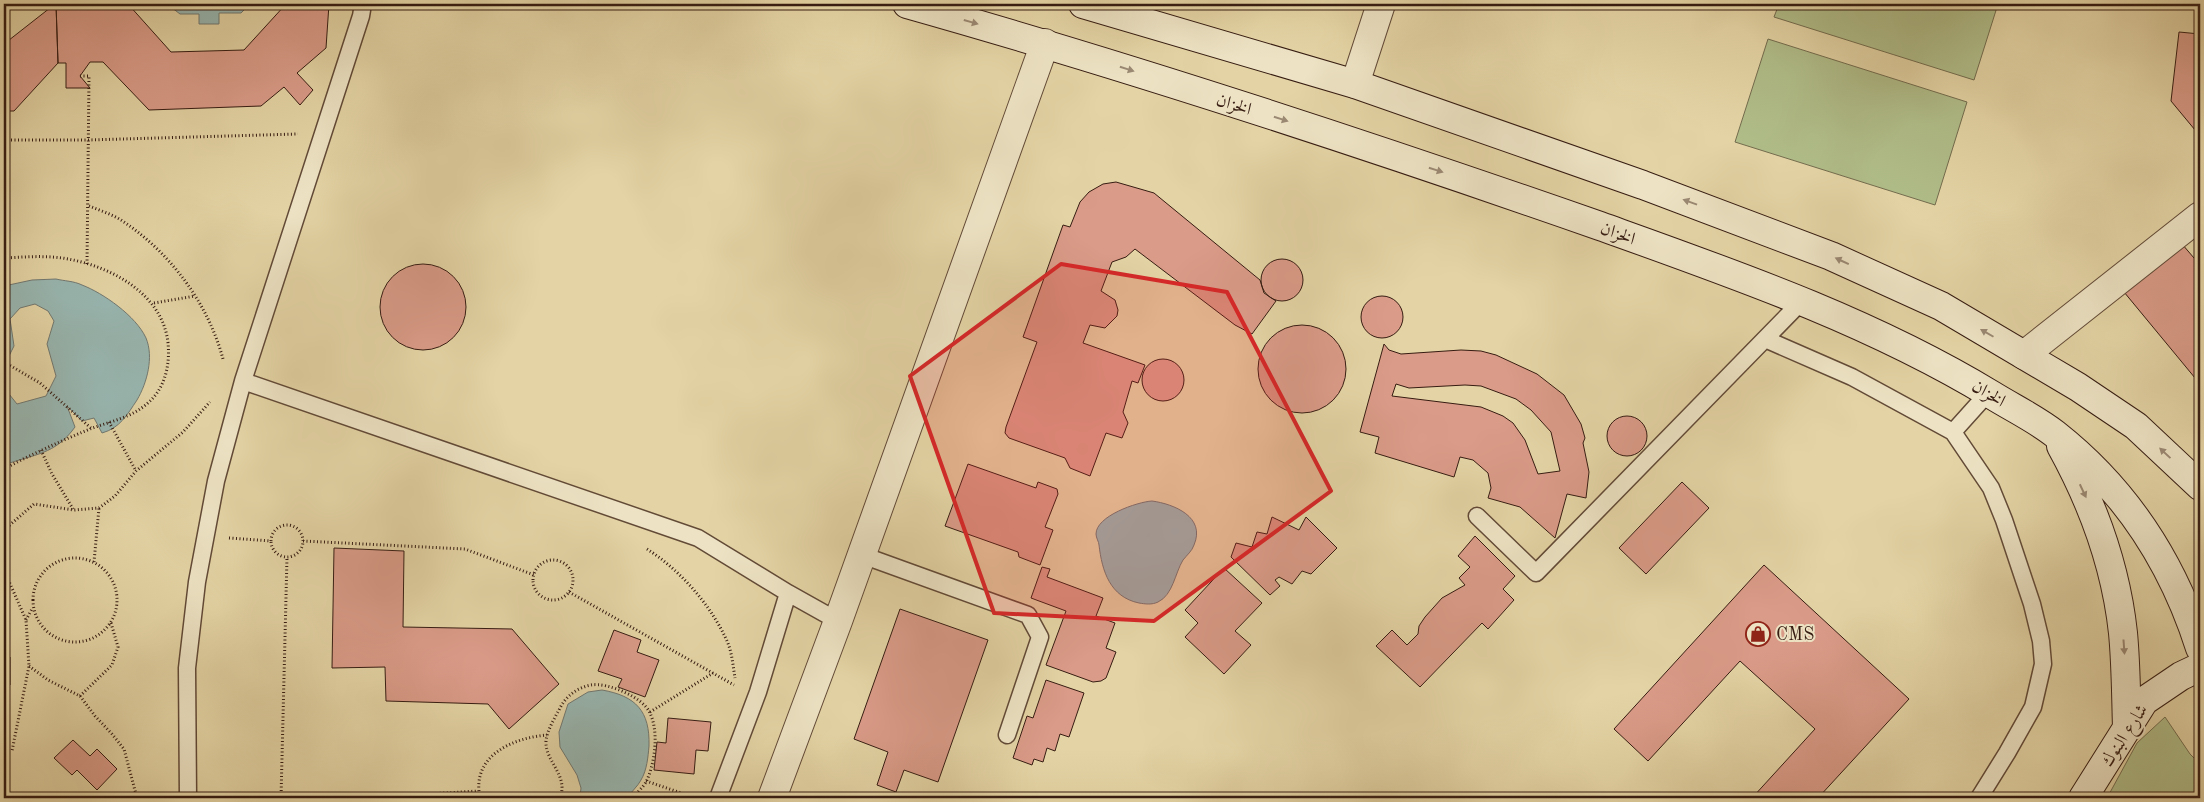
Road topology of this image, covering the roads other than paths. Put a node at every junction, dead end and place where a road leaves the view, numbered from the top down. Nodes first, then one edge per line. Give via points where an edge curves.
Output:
1 (363, 4) edge
2 (907, 4) edge
3 (1082, 4) edge
4 (1382, 4) edge
5 (1045, 43) junction
6 (1355, 84) junction
7 (2200, 216) edge
8 (1802, 301) junction
9 (1765, 339) junction
10 (2024, 355) junction
11 (243, 381) junction
12 (1988, 393) junction
13 (1953, 432) junction
14 (2053, 432) junction
15 (2200, 486) edge
16 (1477, 516) dead end
17 (862, 555) junction
18 (788, 593) junction
19 (838, 621) junction
20 (2200, 648) edge
21 (2200, 667) edge
22 (2127, 728) junction
23 (1007, 735) dead end
24 (188, 798) edge
25 (718, 798) edge
26 (772, 798) edge
27 (1979, 798) edge
28 (2083, 798) edge

1 - 11 lane
2 -> 5 main road, الخزان
3 - 6 main road
4 - 6 main road
5 -> 8 main road, الخزان via 1478,183
5 - 17 main road
10 -> 6 main road via 1941,306 1830,256 1643,185
7 - 10 main road
8 - 9 lane
8 - 12 main road, الخزان via 1919,353
9 - 13 lane via 1868,384
9 - 16 lane via 1536,573
15 -> 10 main road via 2136,426 2078,386
11 - 18 lane via 698,538
11 - 24 lane via 216,481 197,582 187,668
12 - 13 lane
12 - 14 main road, الخزان
13 - 27 lane via 1991,488 2004,520 2032,604 2043,664 2032,707
14 - 20 main road, الخزان via 2118,494 2146,531 2170,570 2189,612
14 -> 22 main road via 2091,507 2116,590 2123,633
17 - 19 main road
17 - 23 lane via 1028,615 1040,637
18 - 19 lane
18 - 25 lane via 758,692
19 - 26 main road
21 - 22 main road, شارع البنوك via 2144,701
22 - 28 main road, شارع البنوك

